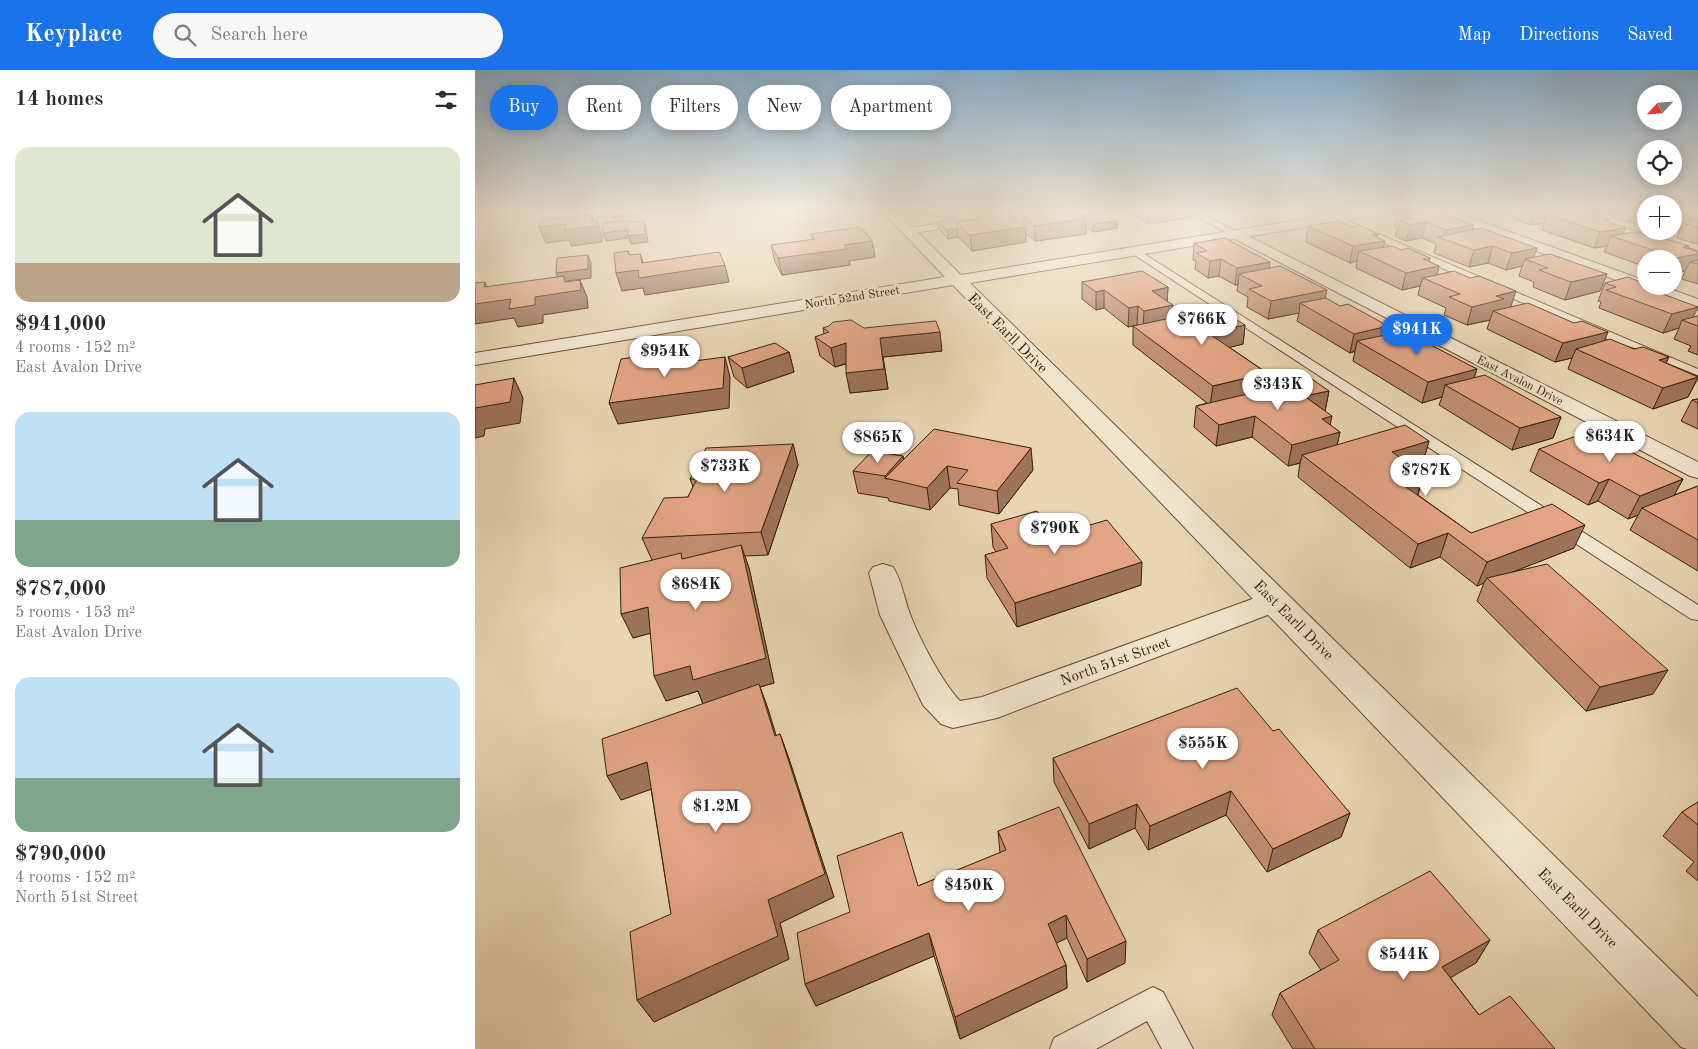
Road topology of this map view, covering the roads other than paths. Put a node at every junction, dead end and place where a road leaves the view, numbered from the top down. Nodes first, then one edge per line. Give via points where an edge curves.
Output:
1 (932, 257) edge
2 (1093, 257) edge
3 (1143, 257) edge
4 (1280, 257) edge
5 (1424, 257) edge
6 (1565, 257) edge
7 (955, 280) junction
8 (1698, 305) edge
9 (475, 359) edge
10 (1698, 374) edge
11 (1698, 470) edge
12 (883, 573) dead end
13 (1276, 601) junction
14 (1698, 614) edge
15 (1698, 1030) edge
16 (1065, 1049) edge
17 (1178, 1049) edge

1 - 7 street, East Earll Drive
2 - 7 street, North 52nd Street
3 - 14 lane
4 - 11 street, East Avalon Drive
5 - 10 lane
6 - 8 street
7 - 9 street, North 52nd Street
7 - 13 street, East Earll Drive
12 - 13 street, North 51st Street via 895,615 935,696 953,715 985,709
13 - 15 street, East Earll Drive
16 - 17 lane via 1153,1002

